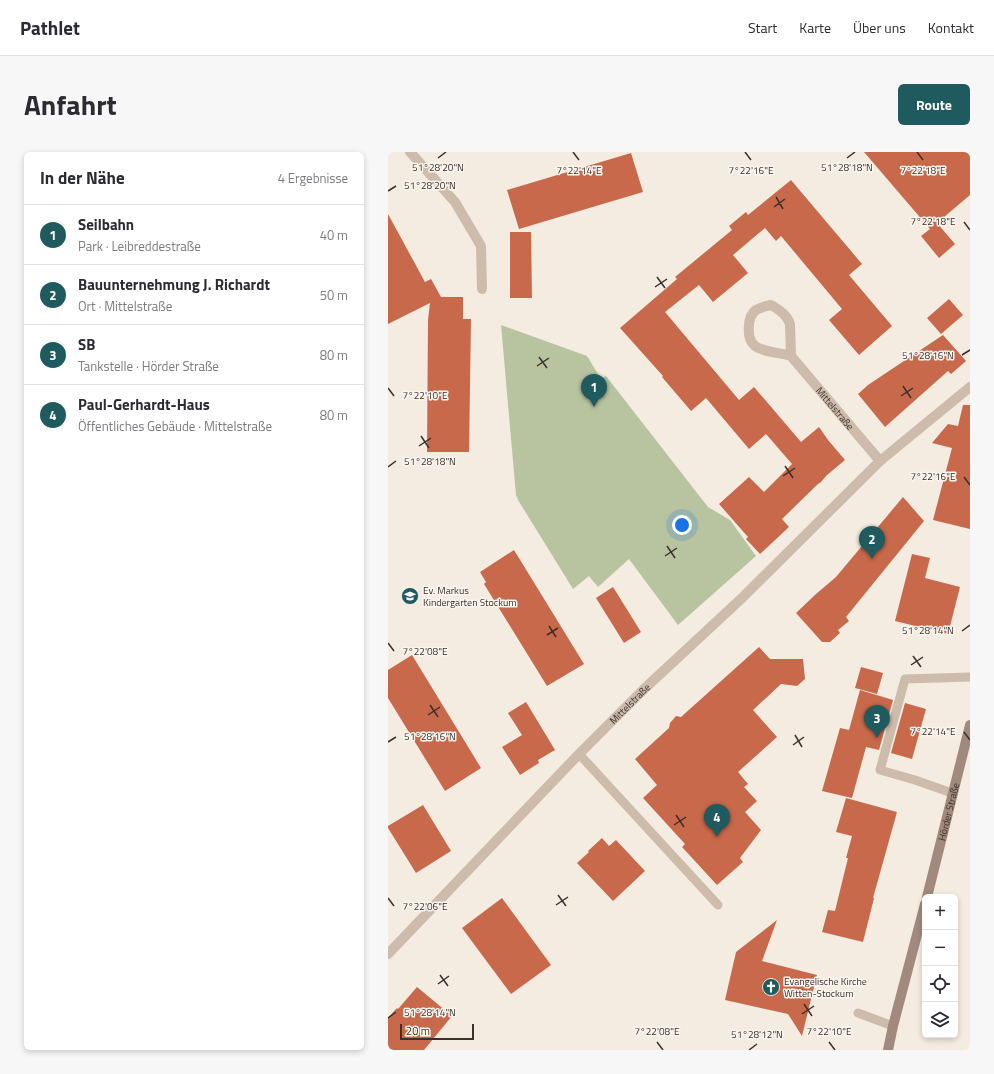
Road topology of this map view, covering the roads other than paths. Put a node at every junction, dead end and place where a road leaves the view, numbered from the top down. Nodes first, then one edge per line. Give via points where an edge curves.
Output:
1 (410, 152) edge
2 (482, 289) dead end
3 (791, 356) junction
4 (970, 387) edge
5 (880, 461) junction
6 (970, 677) edge
7 (970, 725) edge
8 (578, 754) junction
9 (952, 793) junction
10 (928, 894) edge
11 (718, 905) dead end
12 (922, 915) edge
13 (388, 954) edge
14 (858, 1013) dead end
15 (893, 1026) junction
16 (888, 1050) edge

1 - 2 street via 455,202 481,246
3 - 3 street via 790,324 784,313 771,305 757,309 749,321 752,344 767,352
3 - 5 street, Mittelstraße
4 - 5 street, Mittelstraße
5 - 8 street, Mittelstraße via 742,598
6 - 9 lane via 905,679 880,770
7 - 9 main road, Hörder Straße
8 - 11 lane
8 - 13 street, Mittelstraße
9 - 10 main road, Hörder Straße
12 - 15 main road
14 - 15 lane
15 - 16 main road

